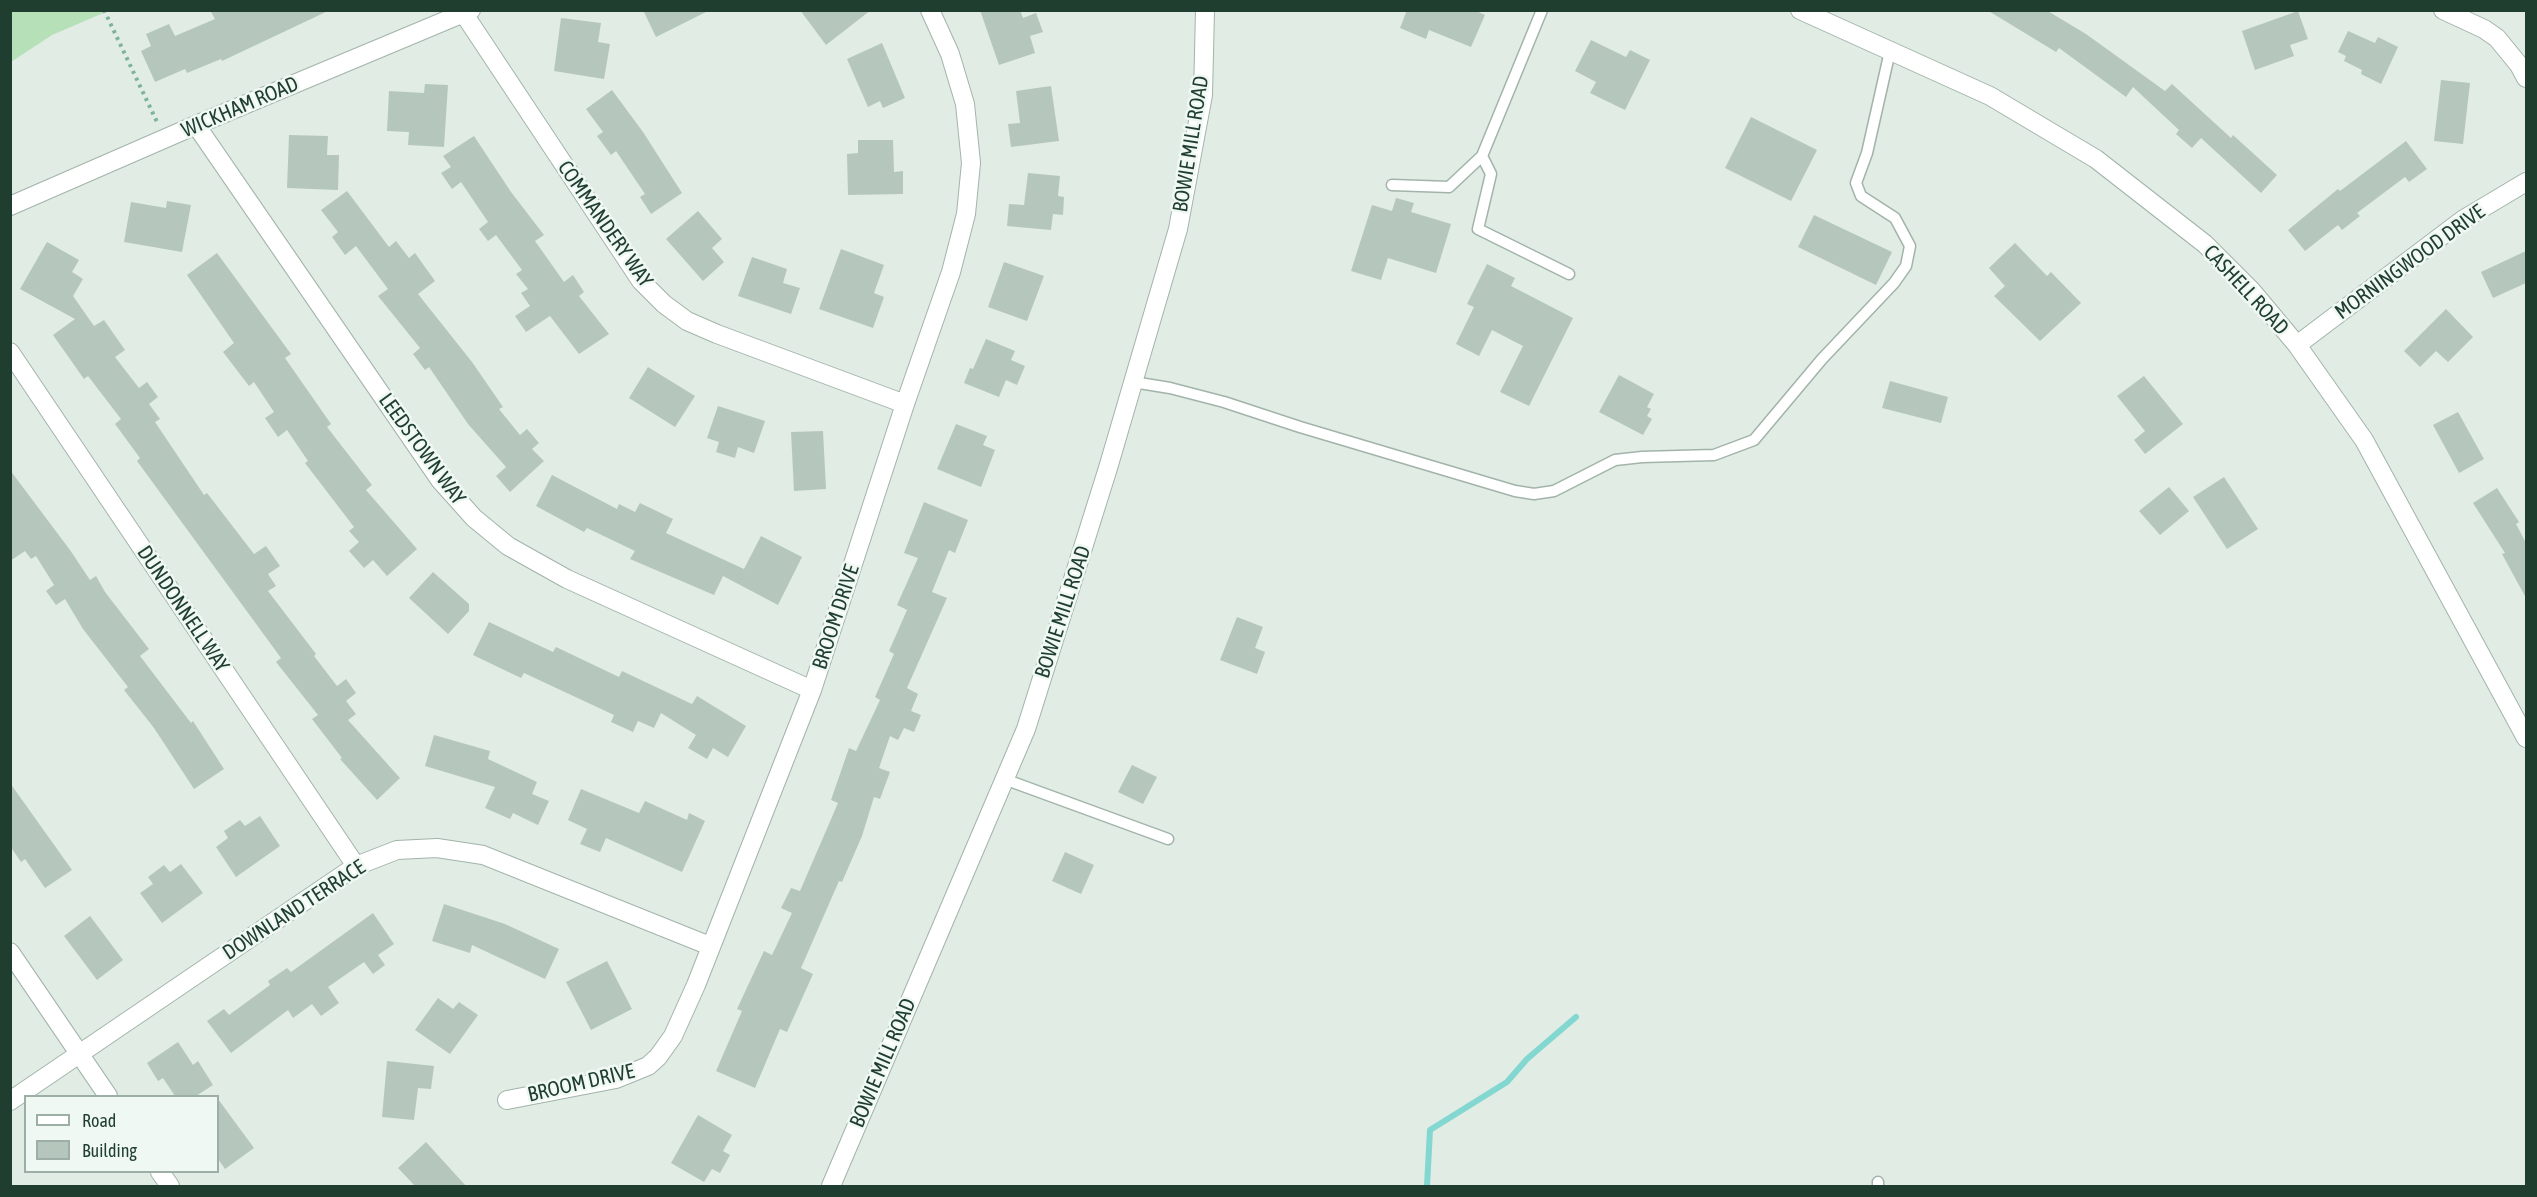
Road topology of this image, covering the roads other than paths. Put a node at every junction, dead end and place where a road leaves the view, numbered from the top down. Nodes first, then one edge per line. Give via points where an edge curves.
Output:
1 (930, 10) edge
2 (1205, 10) edge
3 (1542, 10) edge
4 (1800, 10) edge
5 (2443, 10) edge
6 (467, 12) edge
7 (1890, 51) junction
8 (2526, 78) edge
9 (196, 125) junction
10 (1482, 156) junction
11 (2526, 182) edge
12 (1392, 184) dead end
13 (10, 206) edge
14 (1569, 274) dead end
15 (2297, 345) junction
16 (10, 352) edge
17 (1133, 382) junction
18 (905, 404) junction
19 (812, 690) junction
20 (2526, 738) edge
21 (1004, 779) junction
22 (1167, 839) dead end
23 (356, 866) junction
24 (710, 946) junction
25 (10, 952) edge
26 (78, 1054) junction
27 (107, 1095) edge
28 (507, 1100) dead end
29 (10, 1101) edge
30 (161, 1173) edge
31 (170, 1186) edge
32 (831, 1186) edge

1 - 18 street, BROOM DRIVE via 950,54 965,104 971,163 966,214 951,272
2 - 17 street, BOWIE MILL ROAD via 1203,95 1178,229
3 - 10 lane
4 - 7 street, CASHELL ROAD
5 - 8 street via 2497,38
6 - 9 street, WICKHAM ROAD
6 - 18 street, COMMANDERY WAY via 641,281 664,304 687,321 717,334
7 - 15 street, CASHELL ROAD via 1990,96 2096,159 2205,244 2251,290
7 - 17 lane via 1867,153 1856,183 1861,196 1895,218 1910,246 1906,266 1754,440 1714,454 1615,460 1554,490 1534,494 1224,402
9 - 13 street, WICKHAM ROAD
9 - 19 street, LEEDSTOWN WAY via 440,480 474,518 508,546 567,579
10 - 12 lane via 1449,187
10 - 14 lane via 1491,174 1478,229
11 - 15 street, MORNINGWOOD DRIVE via 2463,219
15 - 20 street, CASHELL ROAD via 2364,440
16 - 23 street, DUNDONNELL WAY
17 - 21 street, BOWIE MILL ROAD via 1026,729
18 - 19 street, BROOM DRIVE
19 - 24 street, BROOM DRIVE
21 - 22 lane
21 - 32 street, BOWIE MILL ROAD
23 - 24 street, DOWNLAND TERRACE via 397,850 418,848 483,855
23 - 26 street, DOWNLAND TERRACE
24 - 28 street, BROOM DRIVE via 673,1036 648,1066 616,1079
25 - 26 street
26 - 27 street
26 - 29 street, DOWNLAND TERRACE
30 - 31 street

